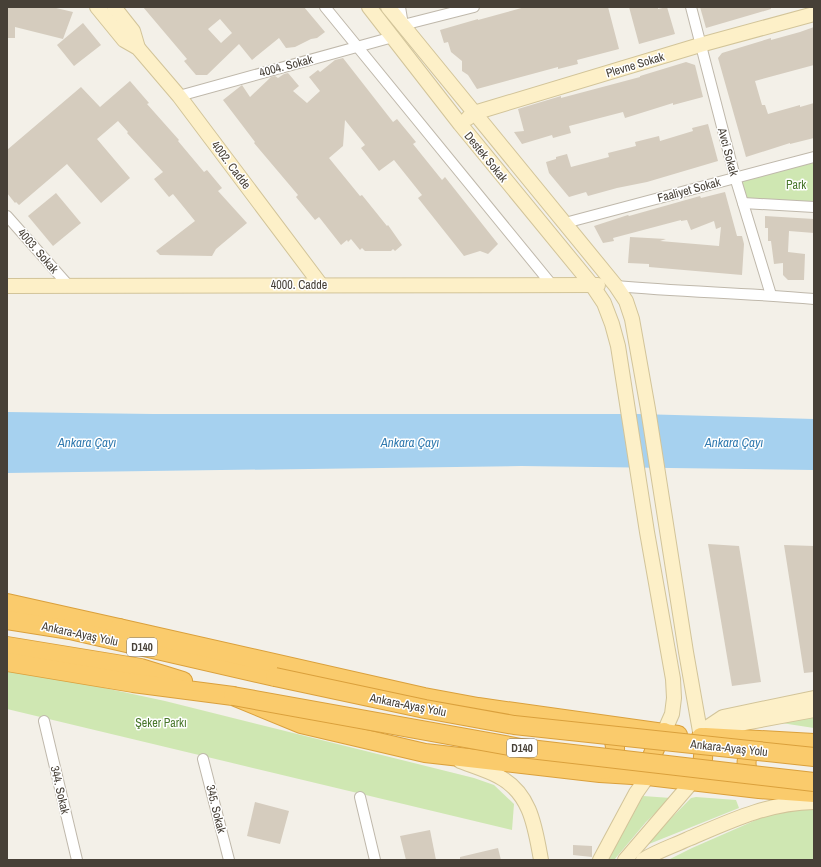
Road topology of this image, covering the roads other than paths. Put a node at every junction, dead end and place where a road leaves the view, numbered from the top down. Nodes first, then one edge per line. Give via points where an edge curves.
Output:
1 (97, 7) edge
2 (114, 7) edge
3 (325, 7) edge
4 (368, 7) edge
5 (388, 7) edge
6 (400, 7) edge
7 (474, 7) edge
8 (691, 7) edge
9 (814, 14) edge
10 (403, 26) junction
11 (393, 37) junction
12 (700, 45) junction
13 (357, 47) junction
14 (138, 48) junction
15 (179, 96) junction
16 (474, 113) junction
17 (460, 124) junction
18 (814, 157) edge
19 (735, 177) junction
20 (743, 203) junction
21 (814, 207) edge
22 (7, 216) edge
23 (565, 223) junction
24 (321, 285) junction
25 (552, 285) junction
26 (592, 285) junction
27 (7, 286) edge
28 (69, 286) junction
29 (616, 286) junction
30 (771, 295) junction
31 (814, 298) edge
32 (7, 603) edge
33 (7, 620) edge
34 (119, 628) junction
35 (7, 646) edge
36 (7, 662) edge
37 (226, 667) junction
38 (233, 696) junction
39 (814, 698) edge
40 (814, 710) edge
41 (44, 721) dead end
42 (601, 724) junction
43 (664, 732) junction
44 (701, 737) junction
45 (774, 741) junction
46 (814, 743) edge
47 (447, 756) junction
48 (814, 757) edge
49 (203, 759) dead end
50 (600, 773) junction
51 (648, 776) junction
52 (692, 782) junction
53 (814, 782) edge
54 (773, 790) junction
55 (814, 793) edge
56 (360, 797) dead end
57 (814, 802) edge
58 (77, 860) edge
59 (229, 860) edge
60 (375, 860) edge
61 (542, 860) edge
62 (600, 860) edge
63 (625, 860) edge
64 (643, 860) edge

1 - 14 street, 4002. Cadde via 124,40
2 - 14 street, 4002. Cadde via 133,32
3 - 13 street
4 - 11 street, Destek Sokak
5 - 10 street, Destek Sokak
6 - 10 street
7 - 10 street
8 - 12 street, Avci Sokak
9 - 12 street, Plevne Sokak
10 - 16 street, Destek Sokak
11 - 13 street, 4004. Sokak
11 - 17 street, Destek Sokak
12 - 16 street, Plevne Sokak
12 - 19 street, Avci Sokak
13 - 15 street, 4004. Sokak
13 - 25 street
14 - 15 street, 4002. Cadde
15 - 24 street, 4002. Cadde
16 - 17 street, Plevne Sokak
16 - 23 street, Destek Sokak
17 - 26 street, Destek Sokak
18 - 19 street, Faaliyet Sokak
19 - 20 street, Avci Sokak
19 - 23 street, Faaliyet Sokak
20 - 21 street
20 - 30 street, Avci Sokak
22 - 28 street, 4003. Sokak
23 - 29 street, Destek Sokak
24 - 25 street, 4000. Cadde
24 - 28 street, 4000. Cadde
25 - 26 street, 4000. Cadde
26 - 29 street
26 - 43 street, Destek Sokak via 604,303 618,346 673,679 672,714
27 - 28 street, 4000. Cadde
29 - 30 street
29 - 44 street, Destek Sokak via 626,301 632,320
30 - 31 street
32 - 34 highway
33 - 37 highway, Ankara-Ayaş Yolu / D140 via 70,630
34 - 37 highway
34 - 42 highway via 424,697
35 - 38 highway, Ankara-Ayaş Yolu / D140 via 141,668
36 - 38 highway via 132,683
37 - 48 highway, Ankara-Ayaş Yolu / D140, bridge via 514,725
38 - 47 highway via 301,724 410,750
38 - 53 highway, Ankara-Ayaş Yolu / D140, bridge via 521,748
39 - 44 street via 723,717 706,729
40 - 44 street via 728,726
41 - 58 street, 344. Sokak
42 - 43 highway
42 - 50 highway via 611,733 615,749 612,761
43 - 44 highway
43 - 51 highway via 652,756
44 - 45 highway
44 - 52 highway via 703,762
45 - 46 highway
45 - 54 highway via 753,747 746,763 752,780 762,787
47 - 50 highway
47 - 61 street via 498,776 520,792 532,818
49 - 59 street, 345. Sokak
50 - 51 highway
51 - 52 highway
51 - 62 street
52 - 54 highway
52 - 63 street
54 - 55 highway
56 - 60 street
57 - 64 street via 757,810

